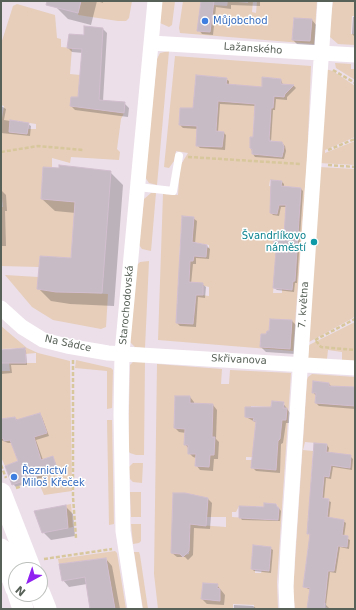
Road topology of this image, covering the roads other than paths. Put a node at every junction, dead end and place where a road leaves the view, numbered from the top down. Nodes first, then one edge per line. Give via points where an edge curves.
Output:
1 (155, 1) edge
2 (324, 1) edge
3 (151, 43) junction
4 (320, 53) junction
5 (355, 55) edge
6 (179, 156) road end
7 (138, 187) junction
8 (1, 308) edge
9 (122, 353) junction
10 (300, 364) junction
11 (355, 368) edge
12 (6, 491) edge
13 (1, 549) edge
14 (35, 562) edge
15 (8, 568) edge
16 (135, 609) edge
17 (287, 609) edge

1 - 3 street, Starochodovská
2 - 4 street, 7. května
3 - 4 street, Lažanského
3 - 7 street, Starochodovská
4 - 5 street, Lažanského
4 - 10 street, 7. května via 313,165 309,341
6 - 7 lane via 173,191
7 - 9 street, Starochodovská
8 - 9 street, Na Sádce via 22,327 43,340 67,346
9 - 10 street, Skřivanova
9 - 16 street, Starochodovská via 120,414 123,531
10 - 11 street, Skřivanova
10 - 17 street, 7. května via 287,563
12 - 14 main road
13 - 15 main road

